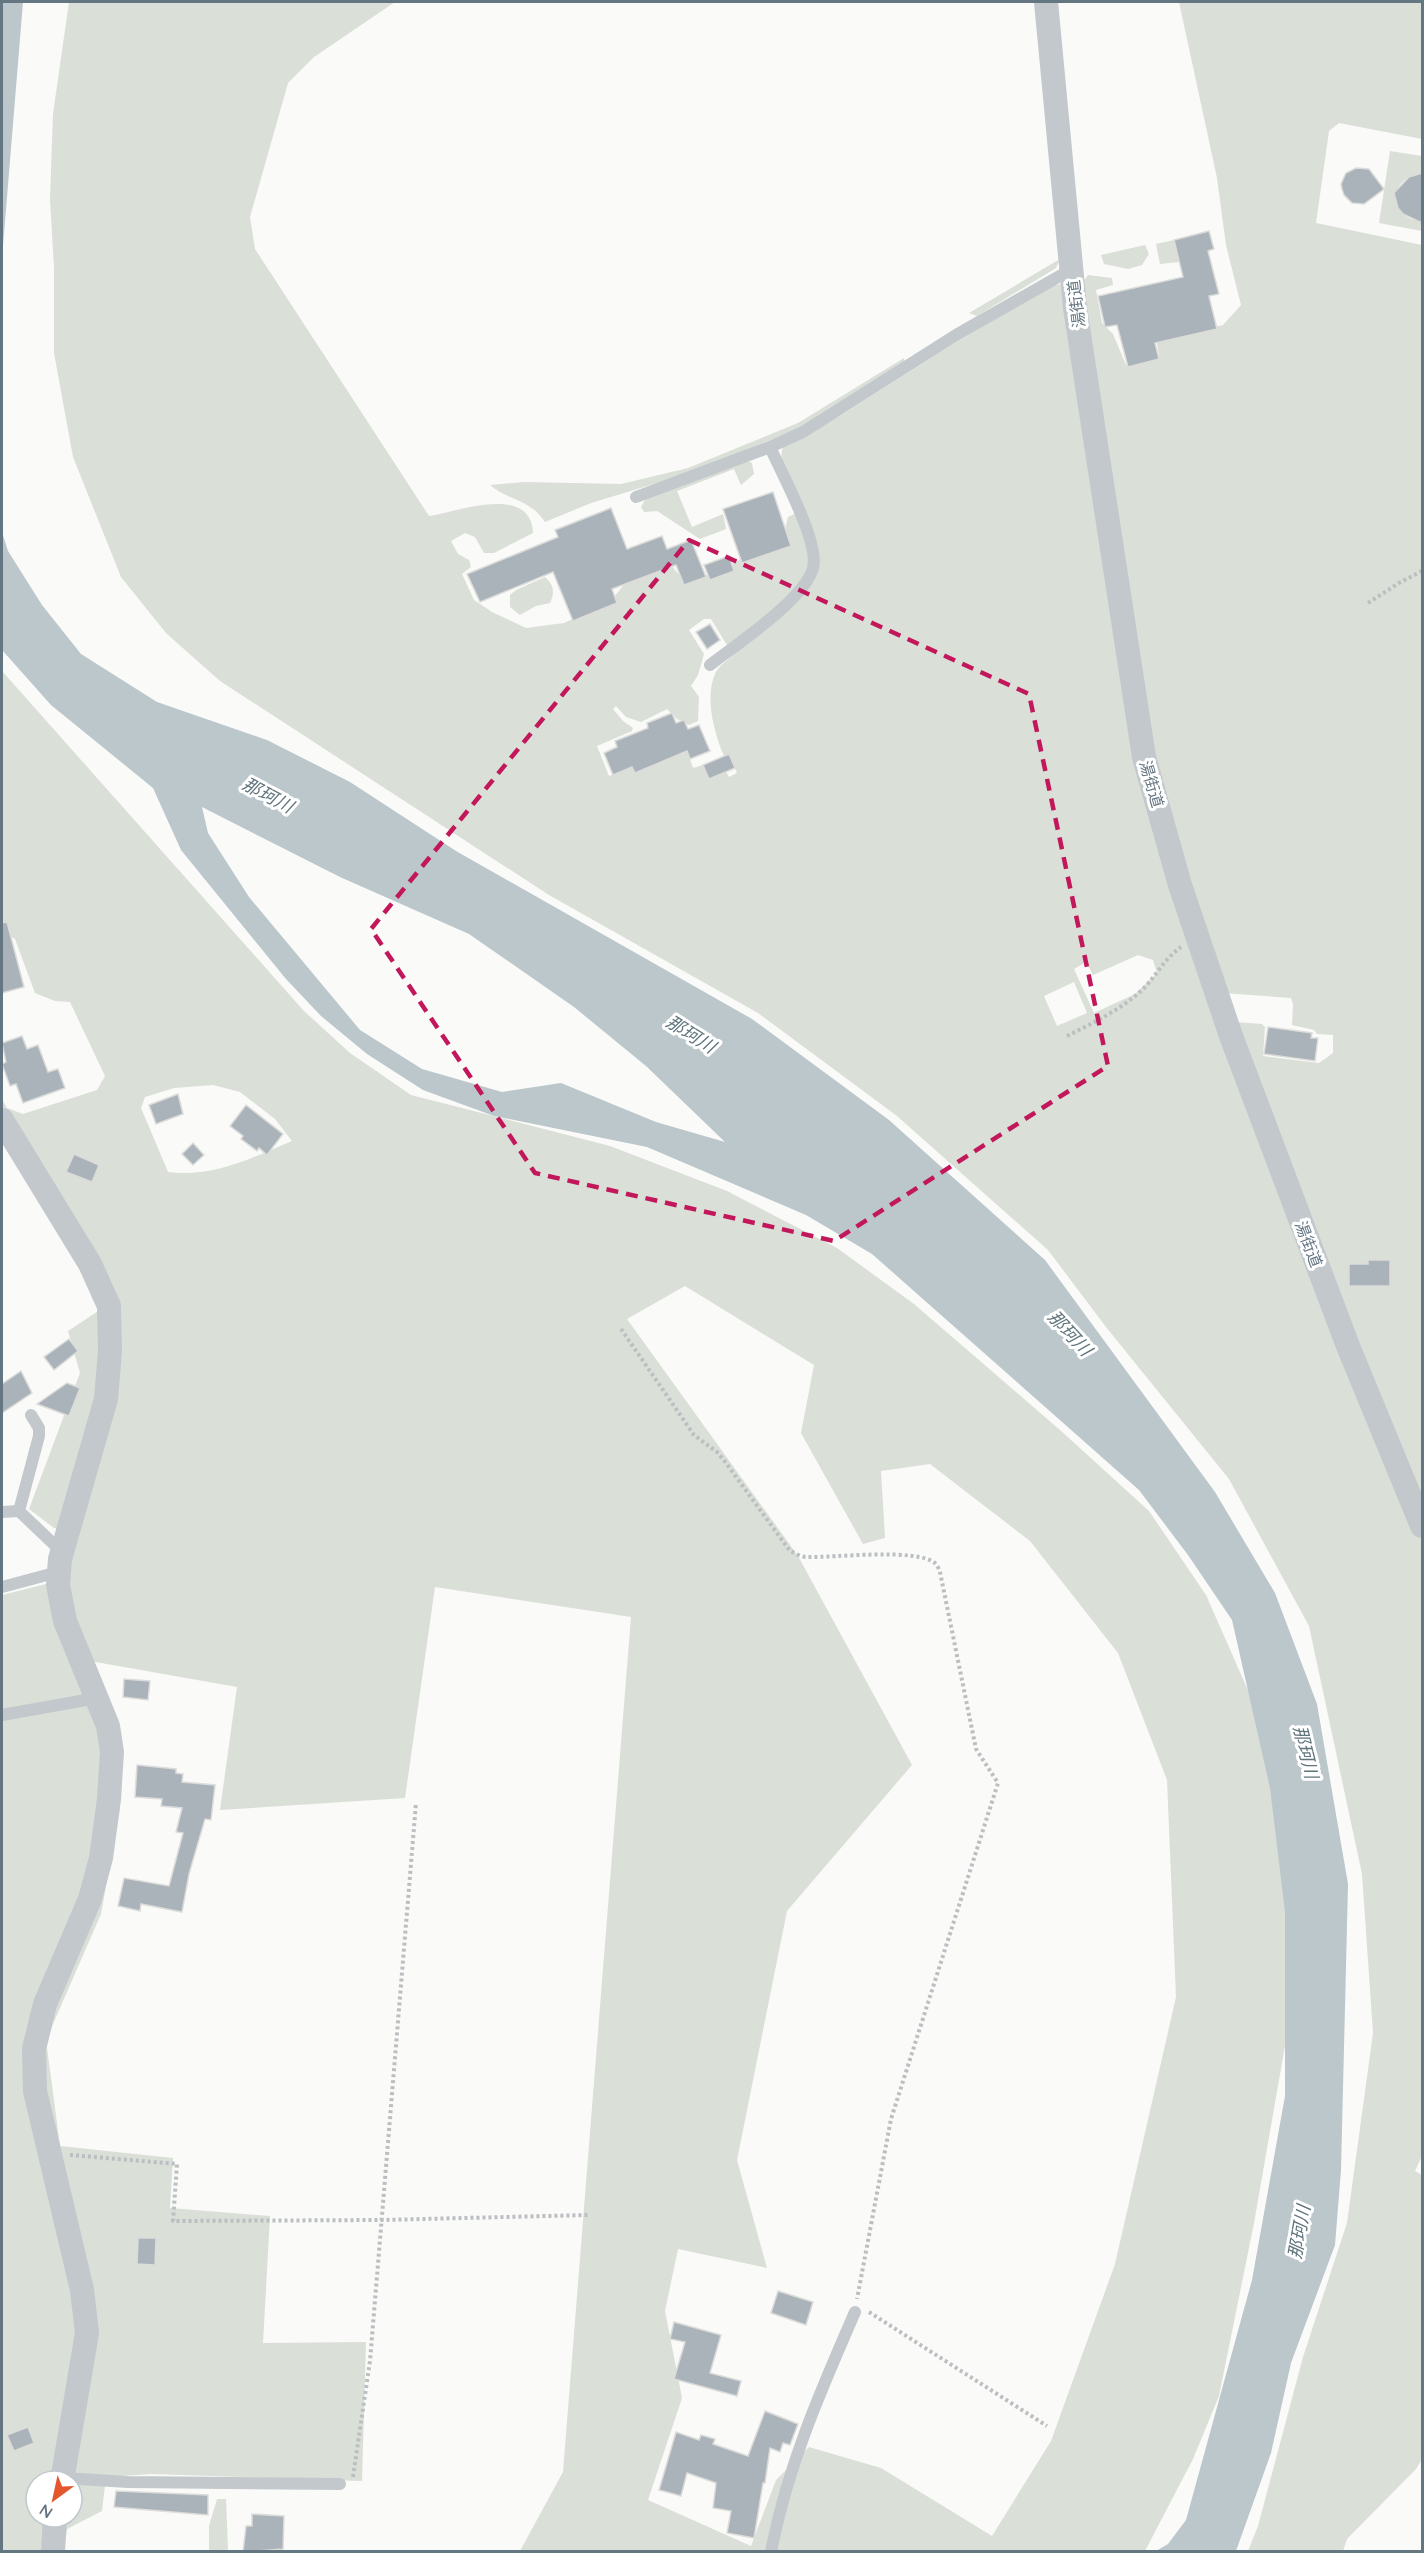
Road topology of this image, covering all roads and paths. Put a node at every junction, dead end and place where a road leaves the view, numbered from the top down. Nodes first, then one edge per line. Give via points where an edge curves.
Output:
1 (1046, 2) edge
2 (1072, 269) junction
3 (770, 447) junction
4 (636, 497) dead end
5 (1422, 571) edge
6 (1368, 603) dead end
7 (710, 665) dead end
8 (1199, 940) junction
9 (1067, 1036) dead end
10 (2, 1120) edge
11 (621, 1329) dead end
12 (31, 1415) dead end
13 (20, 1511) junction
14 (2, 1512) edge
15 (1422, 1526) edge
16 (60, 1562) junction
17 (2, 1587) edge
18 (97, 1698) junction
19 (2, 1715) edge
20 (416, 1803) dead end
21 (48, 2153) junction
22 (588, 2215) dead end
23 (382, 2220) junction
24 (855, 2308) junction
25 (1047, 2426) dead end
26 (65, 2469) edge
27 (84, 2480) edge
28 (340, 2484) joint
29 (54, 2529) edge
30 (53, 2552) edge
31 (771, 2552) edge

1 - 2 street, 湯街道
2 - 3 lane via 956,335 803,432
2 - 8 street, 湯街道 via 1139,733
3 - 4 lane
3 - 7 lane via 808,533 814,567 791,599
5 - 6 path
8 - 9 path via 1167,957 1143,989 1127,1002
8 - 15 street, 湯街道 via 1231,1036 1348,1346
10 - 16 street via 90,1264 109,1306 106,1399
11 - 24 path via 694,1435 717,1452 790,1551 804,1557 910,1556 937,1564 976,1749 998,1783 891,2119
12 - 13 lane via 39,1436
13 - 14 lane
13 - 16 lane
16 - 17 lane
16 - 18 street via 65,1621
18 - 19 lane
18 - 21 street via 108,1726 112,1752 101,1858 90,1899 45,2004 34,2049 35,2091
20 - 23 path
21 - 23 path via 177,2164 173,2221
21 - 26 street via 82,2290 87,2333
22 - 23 path
23 - 28 path via 357,2462 350,2485
24 - 25 path
24 - 31 lane via 792,2465
27 - 28 lane
29 - 30 street

